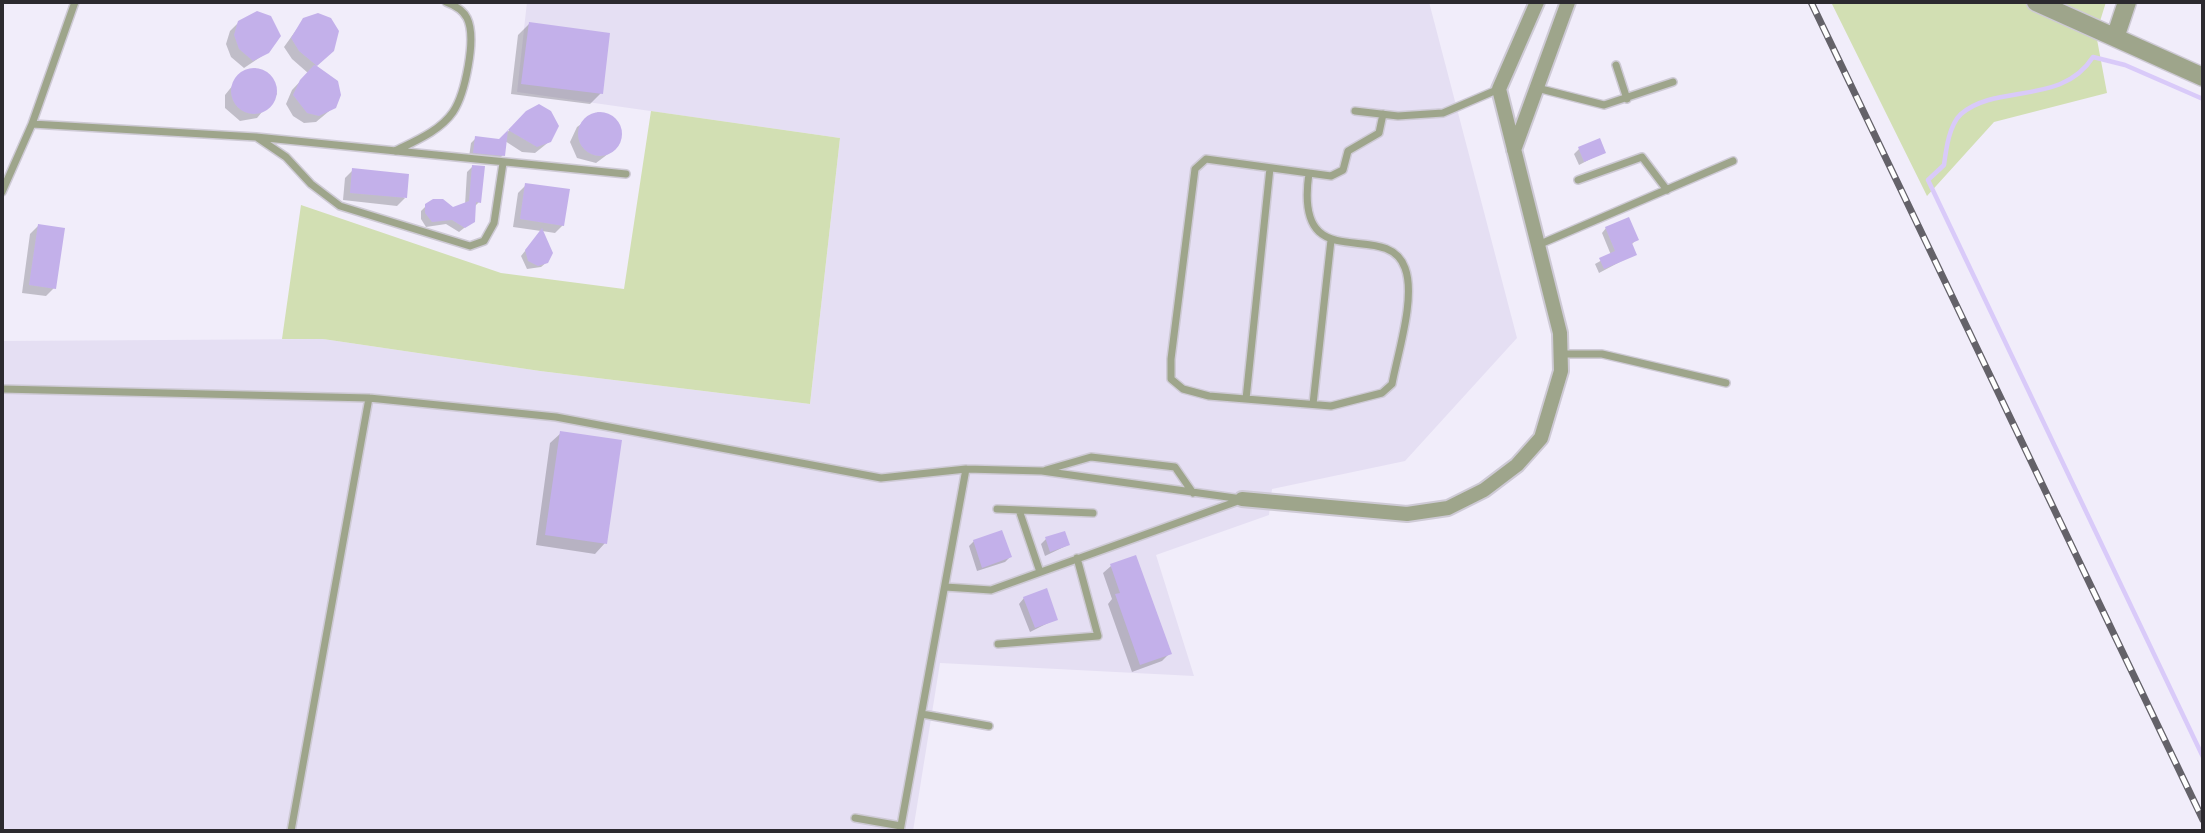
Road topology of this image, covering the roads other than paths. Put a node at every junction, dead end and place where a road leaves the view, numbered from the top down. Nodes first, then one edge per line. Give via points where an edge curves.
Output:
1 (75, 2) edge
2 (446, 2) edge
3 (1537, 2) edge
4 (1568, 2) edge
5 (2036, 2) edge
6 (2127, 2) edge
7 (2116, 35) junction
8 (1616, 65) dead end
9 (2203, 77) edge
10 (1673, 82) dead end
11 (1537, 88) junction
12 (1499, 89) junction
13 (1627, 99) junction
14 (1354, 111) dead end
15 (1383, 114) junction
16 (32, 124) junction
17 (256, 137) junction
18 (1514, 150) junction
19 (394, 152) junction
20 (1734, 161) dead end
21 (503, 163) junction
22 (1270, 168) junction
23 (1309, 173) junction
24 (626, 174) dead end
25 (1578, 180) dead end
26 (1667, 190) junction
27 (2, 192) edge
28 (1331, 240) junction
29 (1538, 245) junction
30 (1560, 354) junction
31 (1726, 383) dead end
32 (2, 388) edge
33 (369, 398) junction
34 (1246, 399) junction
35 (1313, 404) junction
36 (967, 469) junction
37 (1042, 471) junction
38 (1193, 493) junction
39 (1242, 499) junction
40 (997, 509) dead end
41 (1019, 510) junction
42 (1093, 513) dead end
43 (1077, 558) junction
44 (1040, 572) junction
45 (945, 587) junction
46 (998, 644) dead end
47 (922, 714) junction
48 (989, 726) dead end
49 (855, 818) dead end
50 (900, 829) edge
51 (291, 831) edge

1 - 16 lane
2 - 19 lane via 468,19 465,88 453,113 429,134
3 - 12 street
4 - 11 street
5 - 7 street
6 - 7 street
7 - 9 street
8 - 13 lane
10 - 13 lane
11 - 13 lane via 1595,105
11 - 18 street
12 - 15 lane via 1443,113
12 - 18 street
14 - 15 lane
15 - 23 lane via 1379,133 1349,151 1343,170 1331,176
16 - 17 lane
16 - 27 lane
17 - 19 lane
17 - 21 lane via 286,157 340,206 470,246 484,241 494,223
18 - 29 street
19 - 21 lane
20 - 26 lane
21 - 24 lane
22 - 23 lane
22 - 34 lane
22 - 34 lane via 1206,159 1195,169 1171,359 1171,379 1183,389
23 - 28 lane via 1305,202 1311,222
25 - 26 lane via 1642,157
26 - 29 lane
28 - 35 lane
28 - 35 lane via 1397,253 1409,289 1392,384 1362,400
29 - 30 street via 1560,333
30 - 31 lane via 1602,354
30 - 39 street via 1555,393 1541,438 1517,466 1448,508 1407,514
32 - 33 lane
33 - 36 lane via 556,417 881,478
33 - 51 lane
34 - 35 lane
36 - 37 lane
36 - 45 lane
37 - 38 lane
37 - 38 lane via 1091,457 1175,467
38 - 39 lane
39 - 43 lane
40 - 41 lane
41 - 42 lane
41 - 44 lane
43 - 44 lane
43 - 46 lane via 1098,636
44 - 45 lane via 991,590
45 - 47 lane
47 - 48 lane
47 - 50 lane
49 - 50 lane

